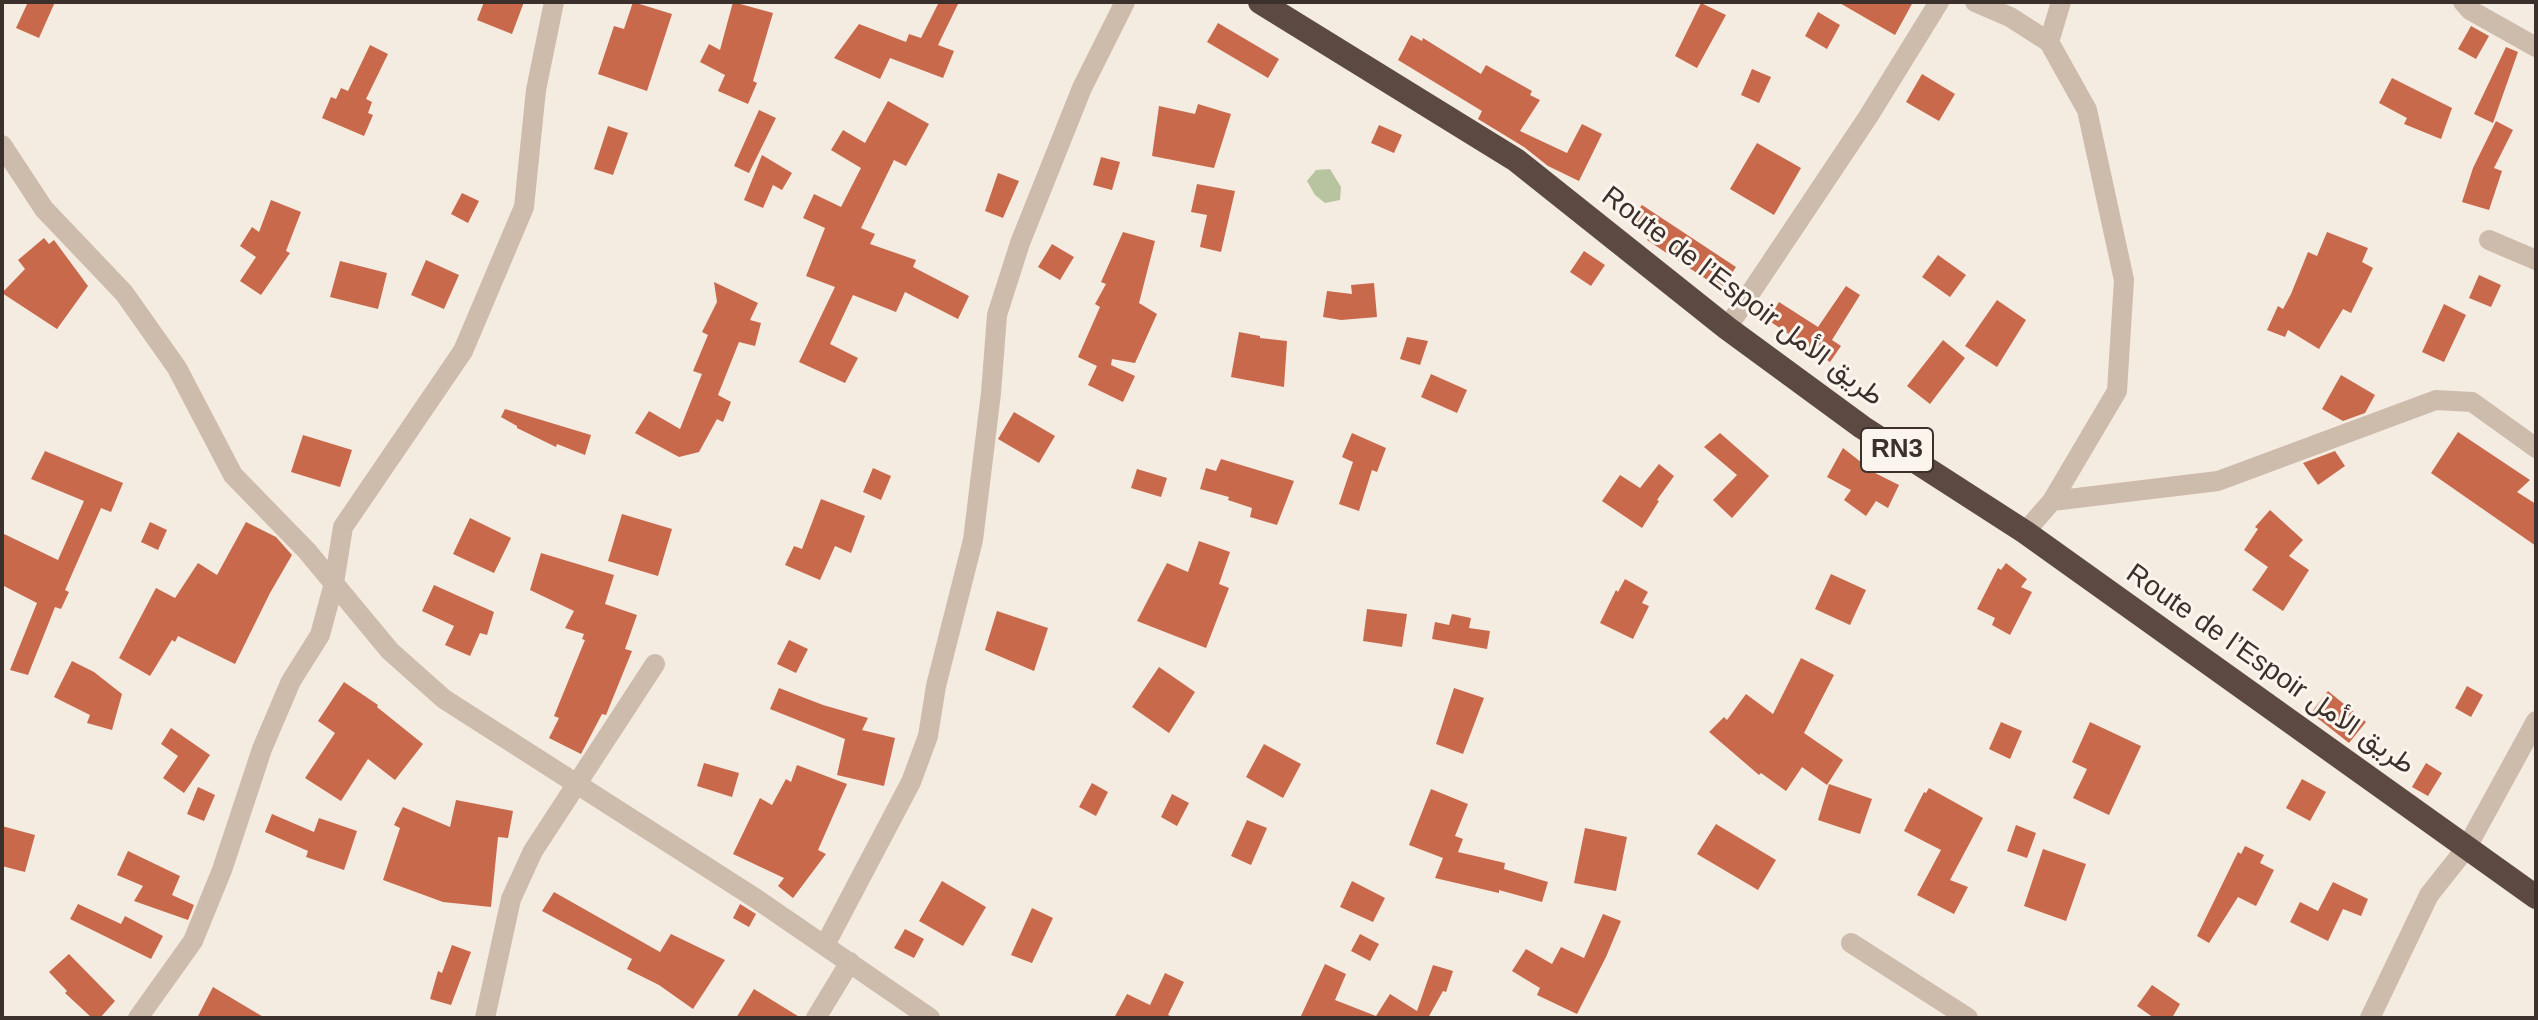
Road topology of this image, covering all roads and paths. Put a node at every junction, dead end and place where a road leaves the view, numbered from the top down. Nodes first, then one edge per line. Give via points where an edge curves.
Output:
1 (554, 2) edge
2 (1125, 2) edge
3 (1260, 2) edge
4 (1939, 2) edge
5 (1975, 2) edge
6 (2061, 2) edge
7 (2463, 2) edge
8 (2049, 42) junction
9 (2536, 47) edge
10 (2, 145) edge
11 (2489, 240) dead end
12 (2536, 260) edge
13 (1727, 328) junction
14 (2536, 448) edge
15 (2052, 501) junction
16 (2025, 532) junction
17 (334, 583) junction
18 (655, 664) dead end
19 (2536, 721) edge
20 (576, 782) junction
21 (2467, 847) junction
22 (2536, 897) edge
23 (1851, 943) dead end
24 (825, 945) junction
25 (850, 962) junction
26 (138, 1018) edge
27 (485, 1018) edge
28 (816, 1018) edge
29 (930, 1018) edge
30 (1968, 1018) edge
31 (2370, 1018) edge

1 - 17 street via 536,90 524,207 463,351 343,527
2 - 24 street via 1082,88 997,315 973,540 928,736 911,782
3 - 13 highway, Route de l’Espoir طريق الأمل / RN3 via 1516,160
4 - 13 street
5 - 8 street
6 - 8 street
7 - 9 street
8 - 15 street via 2087,110 2124,280 2117,391
10 - 17 street via 44,209 124,293 177,368 233,475
11 - 12 street
13 - 16 highway, Route de l’Espoir طريق الأمل / RN3 via 1862,427
14 - 15 street via 2472,402 2436,400 2218,481
15 - 16 street
16 - 21 highway, Route de l’Espoir طريق الأمل / RN3
17 - 20 street via 390,651 444,699
17 - 26 street via 320,635 291,681 262,749 193,941
18 - 20 street
19 - 21 street
20 - 24 street
20 - 27 street via 533,851 511,899
21 - 22 highway, Route de l’Espoir طريق الأمل / RN3
21 - 31 street via 2429,895
23 - 30 street
24 - 25 street
25 - 28 street
25 - 29 street

